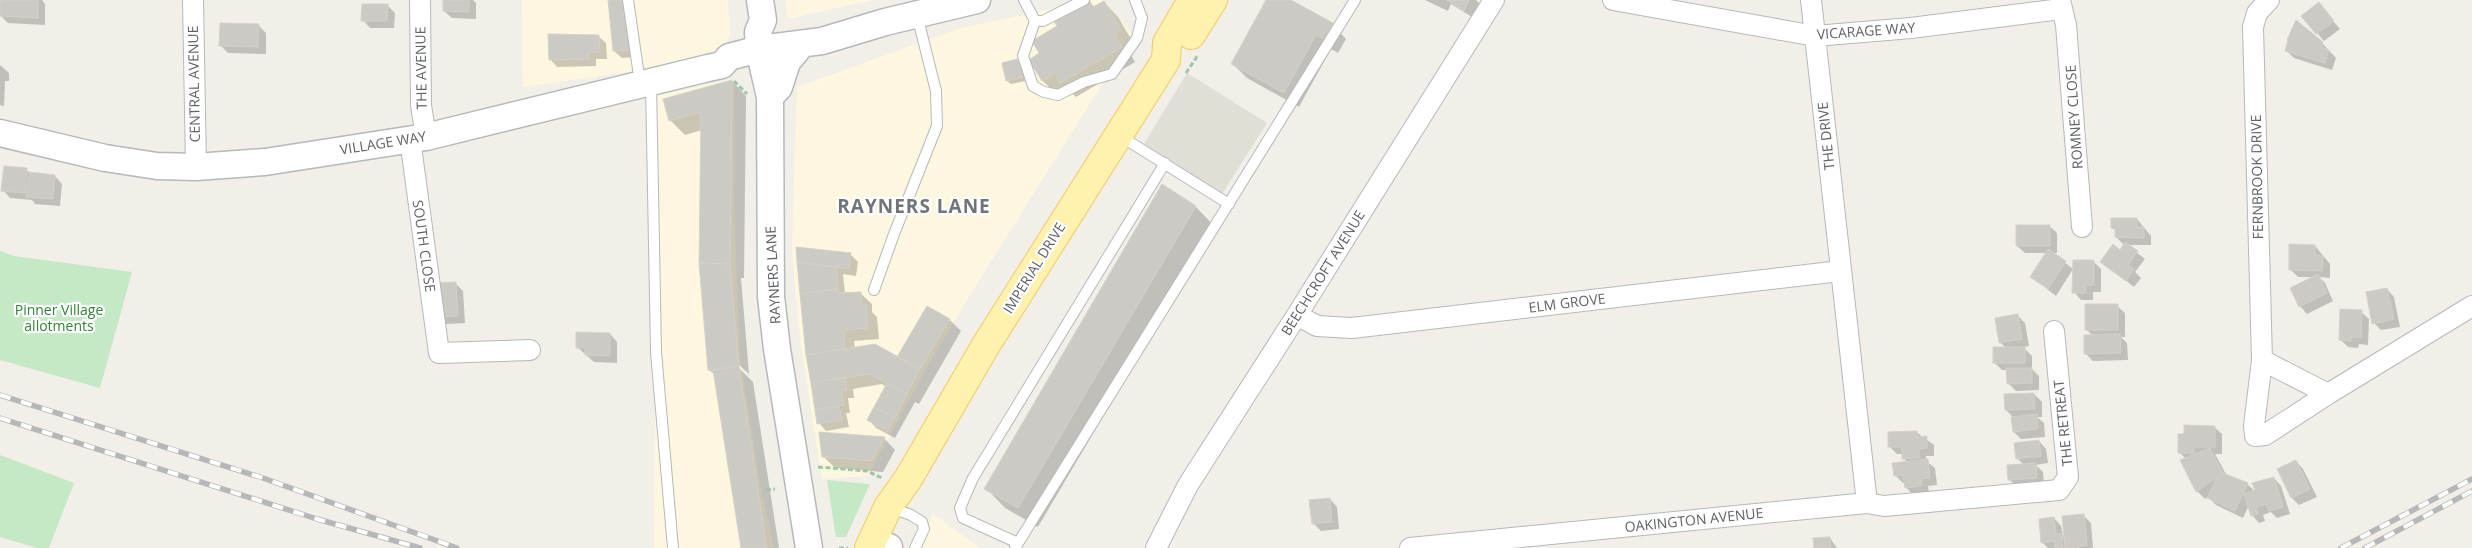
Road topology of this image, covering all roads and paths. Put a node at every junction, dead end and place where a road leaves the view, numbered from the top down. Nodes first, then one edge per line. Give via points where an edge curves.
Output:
1 (193, 0) edge
2 (420, 0) edge
3 (628, 0) edge
4 (977, 0) edge
5 (1024, 0) edge
6 (1084, 0) edge
7 (1134, 0) edge
8 (1213, 0) edge
9 (1355, 0) edge
10 (1494, 0) edge
11 (1613, 0) edge
12 (1811, 0) edge
13 (2268, 0) edge
14 (2061, 4) edge
15 (1188, 9) edge
16 (761, 10) edge
17 (918, 15) junction
18 (1035, 20) junction
19 (1815, 36) junction
20 (794, 44) junction
21 (759, 49) junction
22 (733, 77) junction
23 (646, 82) junction
24 (768, 91) junction
25 (0, 133) edge
26 (1117, 134) junction
27 (418, 138) junction
28 (1165, 163) junction
29 (196, 167) junction
30 (1229, 204) junction
31 (2082, 227) dead end
32 (1840, 271) junction
33 (874, 290) dead end
34 (2472, 306) edge
35 (1297, 315) junction
36 (2054, 331) dead end
37 (530, 350) dead end
38 (2262, 360) junction
39 (2328, 394) junction
40 (816, 466) dead end
41 (775, 489) dead end
42 (766, 490) dead end
43 (896, 494) junction
44 (1977, 498) joint
45 (1867, 503) junction
46 (824, 544) edge
47 (1017, 546) edge
48 (673, 548) edge
49 (850, 548) edge
50 (883, 548) edge
51 (915, 548) edge
52 (1156, 548) edge
53 (1410, 548) edge

1 - 29 street, CENTRAL AVENUE
2 - 27 street, THE AVENUE via 421,105
3 - 23 lane
4 - 17 street, VILLAGE WAY
5 - 18 lane
6 - 18 lane via 1042,21
7 - 18 lane via 1142,18 1137,38 1112,74 1084,82 1058,96 1033,86 1023,56
8 - 15 main road, IMPERIAL DRIVE
9 - 30 lane
10 - 35 street, BEECHCROFT AVENUE
11 - 19 street, VICARAGE WAY
12 - 19 street, THE DRIVE
13 - 38 street, FERNBROOK DRIVE via 2257,13 2253,27
14 - 19 street, VICARAGE WAY via 1911,28
14 - 31 street, ROMNEY CLOSE via 2066,24
15 - 26 main road, IMPERIAL DRIVE via 1168,43 1166,60
16 - 20 street, RAYNERS LANE
16 - 21 street, RAYNERS LANE
17 - 20 street, VILLAGE WAY via 822,41
17 - 33 lane via 936,91 937,126
19 - 32 street, THE DRIVE
20 - 21 street, VILLAGE WAY
20 - 24 street via 779,87
21 - 22 street, VILLAGE WAY via 729,58
21 - 24 street, RAYNERS LANE
22 - 23 street, VILLAGE WAY
22 - 24 street
23 - 27 street, VILLAGE WAY
23 - 48 lane via 656,352
24 - 46 street, RAYNERS LANE via 771,297 777,349
25 - 29 street, VILLAGE WAY via 105,158 157,166
26 - 28 lane
26 - 43 main road, IMPERIAL DRIVE
27 - 29 street, VILLAGE WAY via 265,162
27 - 37 street, SOUTH CLOSE via 431,354
28 - 30 lane
28 - 47 lane via 973,478 960,508 963,518
30 - 47 lane
32 - 35 street, ELM GROVE via 1352,328 1318,326
32 - 45 street, THE DRIVE
34 - 39 street, FERNBROOK DRIVE
35 - 52 street, BEECHCROFT AVENUE via 1188,485
36 - 44 street, THE RETREAT via 2068,477 2059,490
38 - 39 street
38 - 39 street, FERNBROOK DRIVE via 2255,436 2265,435
40 - 43 path via 867,471
41 - 42 path
43 - 50 main road, IMPERIAL DRIVE
43 - 51 lane via 922,522 924,529
44 - 45 street, OAKINGTON AVENUE via 1884,506
45 - 53 street, OAKINGTON AVENUE
46 - 49 path

